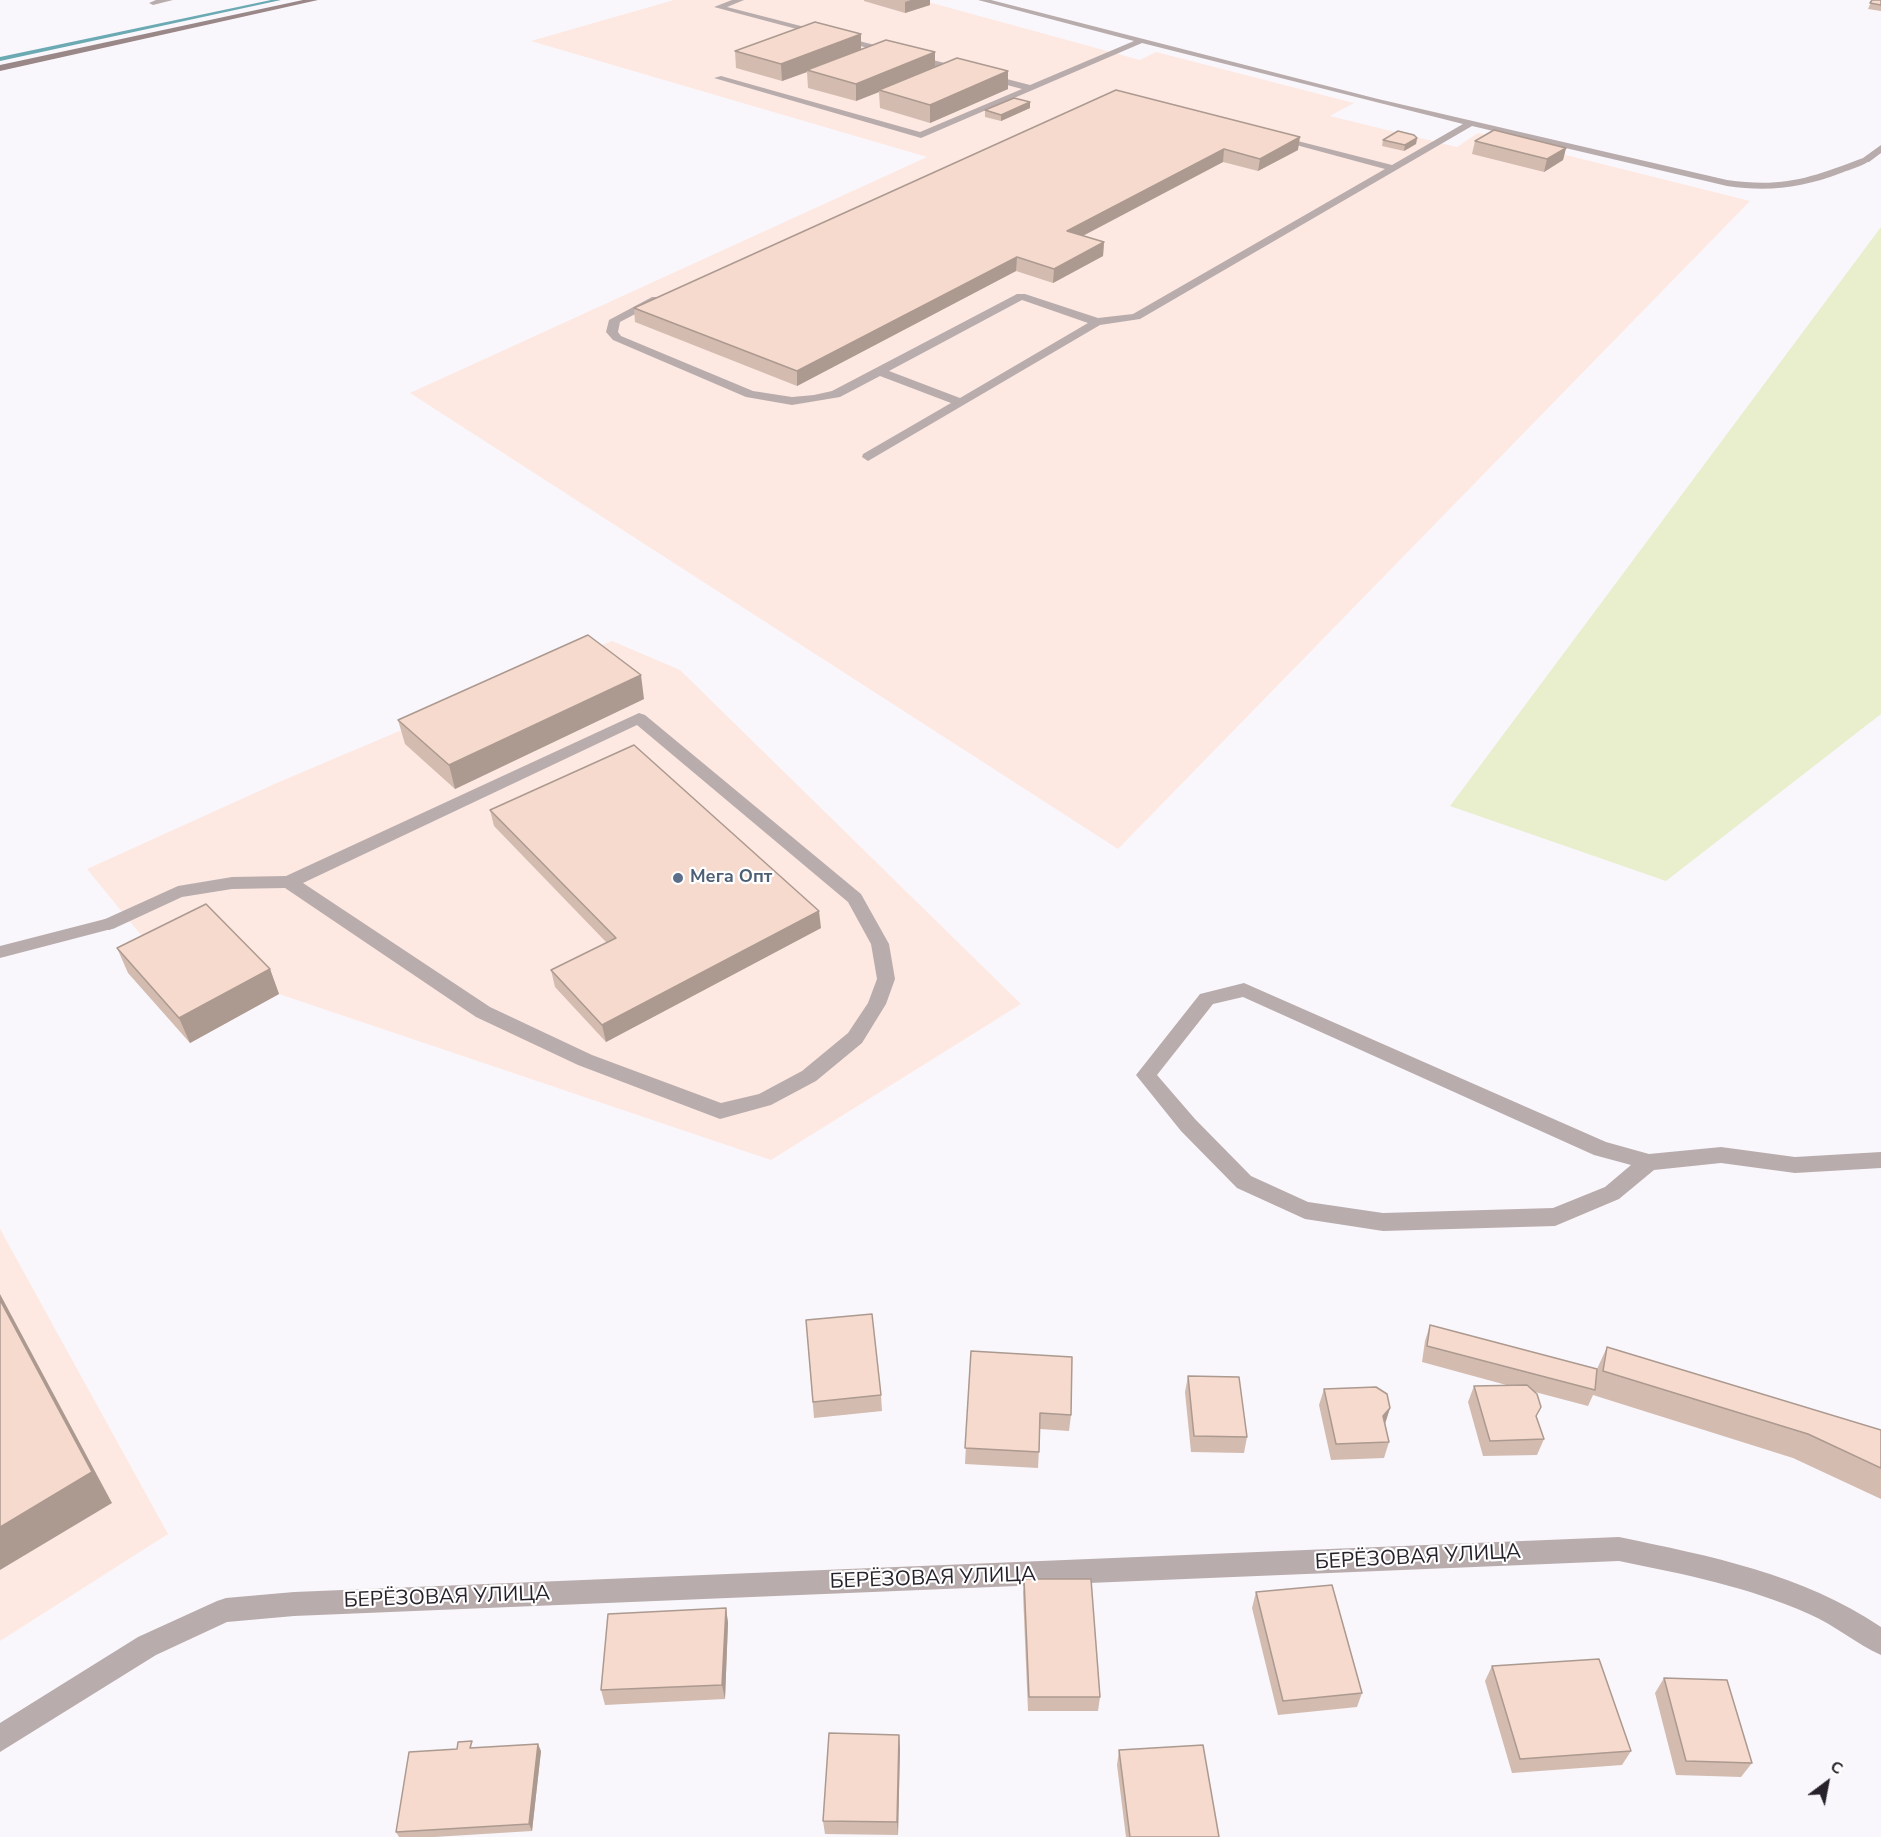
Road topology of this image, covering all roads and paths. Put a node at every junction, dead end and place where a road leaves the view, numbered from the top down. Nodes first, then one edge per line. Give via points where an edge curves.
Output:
1 (169, 0) edge
2 (314, 0) edge
3 (740, 0) edge
4 (982, 0) edge
5 (153, 3) dead end
6 (1139, 42) junction
7 (0, 68) edge
8 (718, 78) dead end
9 (1030, 88) junction
10 (1472, 123) junction
11 (1260, 133) edge
12 (1881, 148) edge
13 (1394, 168) junction
14 (668, 294) edge
15 (1097, 322) junction
16 (878, 371) junction
17 (960, 402) junction
18 (868, 457) dead end
19 (289, 882) junction
20 (0, 952) edge
21 (1881, 1160) edge
22 (1650, 1162) junction
23 (1881, 1642) edge
24 (0, 1738) edge

1 - 5 street
2 - 7 main road
3 - 9 street via 718,7
4 - 6 street
6 - 9 street
6 - 10 street
8 - 9 street via 921,135
10 - 12 street via 1751,187 1792,187 1866,160
10 - 13 street
11 - 13 street
13 - 15 street via 1136,317
14 - 16 street via 624,313 615,320 612,332 628,343 770,399 792,401 836,394
15 - 16 street via 1021,296
15 - 17 street
16 - 17 street
17 - 18 street
19 - 19 street via 483,1012 585,1060 720,1111 764,1100 809,1076 855,1038 877,1004 886,980 880,944 855,898 639,718
19 - 20 street via 232,884 178,892 110,924
21 - 22 street via 1796,1165 1721,1155
22 - 22 street via 1601,1149 1244,990 1207,999 1146,1075 1188,1125 1245,1182 1305,1210 1383,1222 1555,1217 1612,1193
23 - 24 street, БЕРЁЗОВАЯ УЛИЦА via 1804,1597 1690,1564 1619,1550 294,1604 226,1610 147,1646

